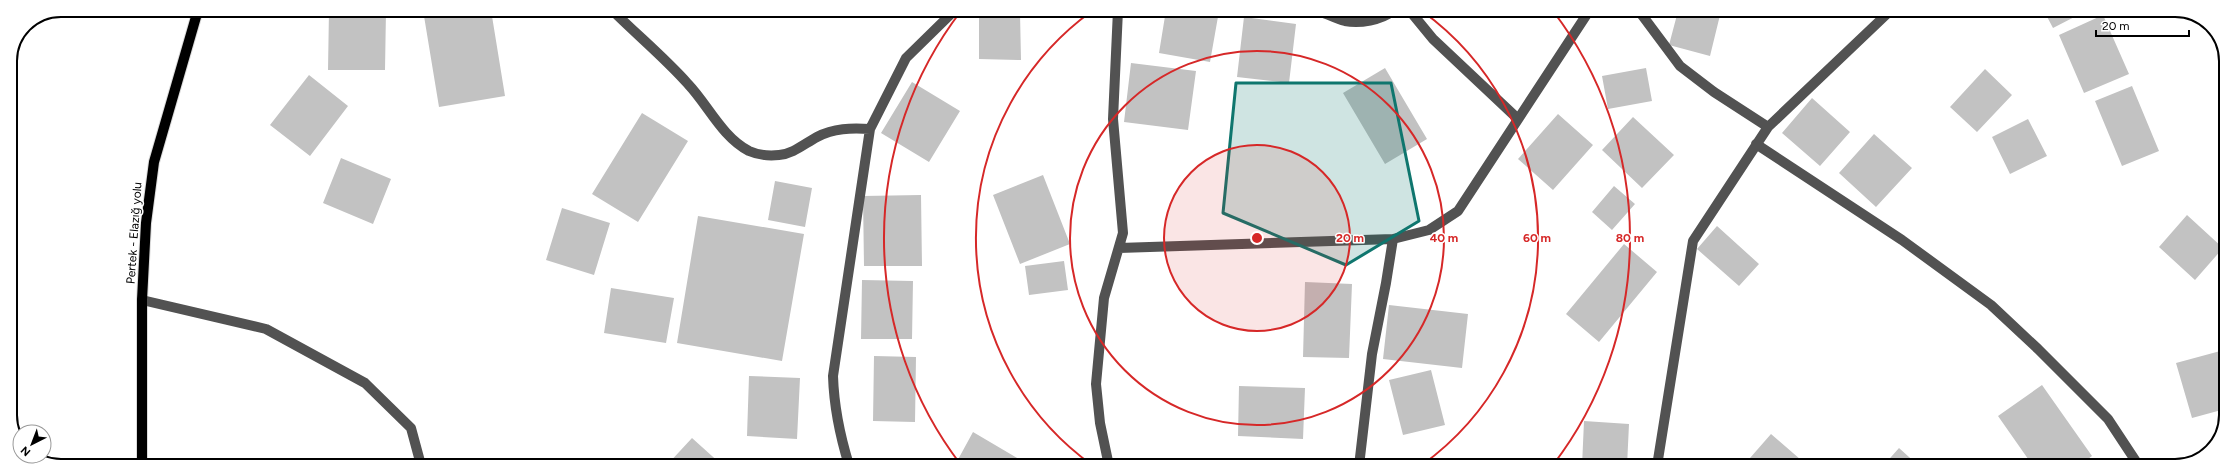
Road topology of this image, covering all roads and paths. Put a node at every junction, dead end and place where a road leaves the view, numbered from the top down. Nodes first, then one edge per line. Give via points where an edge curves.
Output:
1 (196, 17) edge
2 (619, 17) edge
3 (948, 17) edge
4 (1118, 17) edge
5 (1335, 17) edge
6 (1385, 17) edge
7 (1415, 17) edge
8 (1585, 17) edge
9 (1643, 17) edge
10 (1884, 17) edge
11 (1518, 119) junction
12 (1768, 127) junction
13 (870, 130) junction
14 (1756, 144) junction
15 (1393, 239) junction
16 (1119, 248) junction
17 (142, 300) junction
18 (142, 459) edge
19 (419, 459) edge
20 (848, 459) edge
21 (1108, 459) edge
22 (1360, 459) edge
23 (1658, 459) edge
24 (2134, 459) edge

1 - 17 main road, Pertek - Elazığ yolu via 154,162 146,223
2 - 13 street via 688,84 736,141 749,150 764,156 780,156 835,130
3 - 13 street via 906,58
4 - 16 street via 1113,119 1123,233
5 - 6 street via 1345,21
7 - 11 street via 1433,39
8 - 11 street
9 - 12 street via 1680,66
10 - 12 street
11 - 15 street via 1458,211 1429,230
12 - 14 street
13 - 20 street via 833,376 834,407
14 - 23 street via 1693,241
14 - 24 street via 1902,240 1991,305 2108,419
15 - 16 street
15 - 22 street via 1372,354
16 - 21 street via 1104,298 1096,384
17 - 18 main road, Pertek - Elazığ yolu
17 - 19 street via 266,329 365,383 411,428

